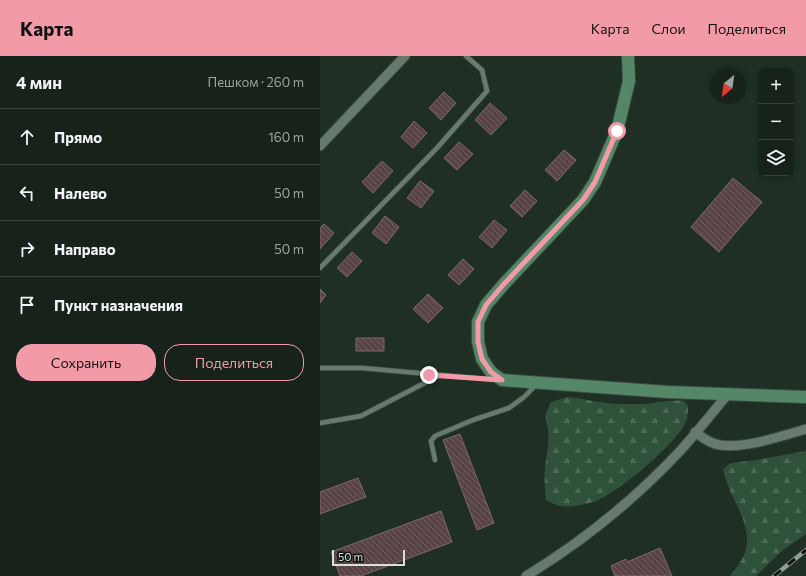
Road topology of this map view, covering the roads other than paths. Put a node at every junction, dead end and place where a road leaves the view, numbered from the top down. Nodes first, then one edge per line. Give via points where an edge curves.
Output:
1 (406, 56) edge
2 (466, 56) edge
3 (628, 56) edge
4 (320, 146) edge
5 (320, 268) edge
6 (320, 368) edge
7 (440, 376) junction
8 (502, 380) junction
9 (538, 383) junction
10 (728, 394) junction
11 (806, 397) edge
12 (321, 424) edge
13 (806, 429) edge
14 (695, 432) junction
15 (435, 460) dead end
16 (526, 576) edge

1 - 4 street
2 - 5 lane via 482,70 487,91 437,148
3 - 8 street via 629,82 617,131 595,182 583,200 486,305 478,322 478,342 482,359 491,372
6 - 7 lane via 362,368
7 - 8 lane
7 - 12 lane via 361,416
8 - 9 street
9 - 10 street
9 - 15 lane via 510,408 436,436 431,441
10 - 11 street
10 - 14 street
13 - 14 street via 755,443 720,446
14 - 16 street via 633,496 562,554

